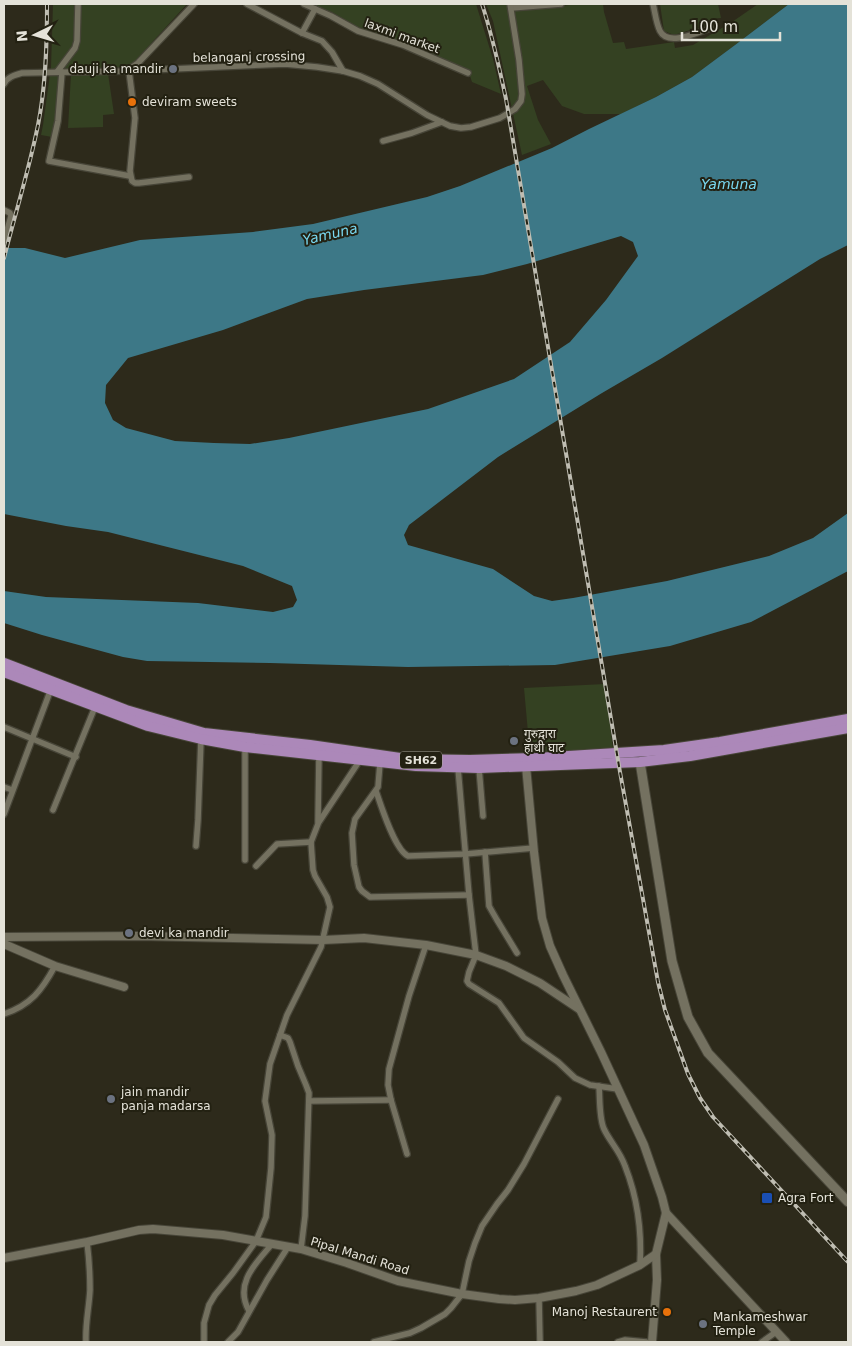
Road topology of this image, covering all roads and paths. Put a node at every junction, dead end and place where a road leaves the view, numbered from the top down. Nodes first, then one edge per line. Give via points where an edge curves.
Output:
1 (78, 4) edge
2 (194, 4) edge
3 (247, 4) edge
4 (304, 4) edge
5 (561, 4) edge
6 (654, 4) edge
7 (511, 6) edge
8 (315, 9) junction
9 (711, 28) dead end
10 (302, 33) junction
11 (127, 71) junction
12 (344, 71) junction
13 (60, 72) junction
14 (468, 73) dead end
15 (4, 84) edge
16 (442, 122) junction
17 (383, 141) dead end
18 (130, 176) junction
19 (189, 177) dead end
20 (4, 210) edge
21 (4, 241) edge
22 (4, 663) edge
23 (4, 672) edge
24 (50, 689) junction
25 (96, 707) junction
26 (848, 719) edge
27 (4, 727) edge
28 (848, 728) edge
29 (32, 739) junction
30 (201, 740) junction
31 (245, 747) junction
32 (319, 754) junction
33 (76, 757) junction
34 (360, 760) junction
35 (640, 762) junction
36 (380, 763) junction
37 (526, 766) junction
38 (458, 768) junction
39 (479, 768) junction
40 (4, 787) edge
41 (12, 790) junction
42 (376, 791) junction
43 (53, 810) dead end
44 (4, 814) edge
45 (483, 816) dead end
46 (318, 824) junction
47 (311, 842) junction
48 (196, 846) dead end
49 (534, 848) junction
50 (485, 852) junction
51 (466, 854) junction
52 (245, 860) dead end
53 (256, 866) dead end
54 (469, 895) junction
55 (4, 937) edge
56 (323, 940) junction
57 (4, 944) edge
58 (426, 945) junction
59 (517, 953) dead end
60 (476, 955) junction
61 (55, 966) junction
62 (124, 987) dead end
63 (580, 1010) junction
64 (4, 1014) edge
65 (280, 1035) junction
66 (599, 1086) junction
67 (618, 1089) junction
68 (558, 1099) dead end
69 (391, 1100) junction
70 (309, 1101) junction
71 (408, 1154) dead end
72 (848, 1202) edge
73 (666, 1213) junction
74 (256, 1241) junction
75 (87, 1242) junction
76 (272, 1244) junction
77 (288, 1247) junction
78 (301, 1249) junction
79 (656, 1254) junction
80 (4, 1258) edge
81 (640, 1265) junction
82 (462, 1294) junction
83 (539, 1298) junction
84 (249, 1311) junction
85 (776, 1332) junction
86 (86, 1342) edge
87 (204, 1342) edge
88 (228, 1342) edge
89 (374, 1342) edge
90 (540, 1342) edge
91 (618, 1342) edge
92 (646, 1342) edge
93 (652, 1342) edge
94 (762, 1342) edge
95 (786, 1342) edge

1 - 13 street via 77,41
2 - 11 street
3 - 10 street
4 - 8 street, laxmi market
5 - 7 street
6 - 9 street via 658,26 666,36 676,39
7 - 16 street, belanganj crossing via 521,102 500,118 471,127 455,127
8 - 10 street
8 - 14 street, laxmi market via 358,31 403,45
10 - 12 street via 322,41
11 - 12 street, belanganj crossing via 285,64
11 - 13 street, belanganj crossing
11 - 18 street via 134,118
12 - 16 street, belanganj crossing via 378,84
13 - 15 street, belanganj crossing via 22,73 5,80
13 - 18 street via 58,121 49,161
16 - 17 street
18 - 19 street via 135,183
20 - 21 street via 11,216
22 - 26 main road, SH62 via 126,710 204,733 407,759 537,758 664,750
23 - 24 main road, SH62
24 - 25 main road, SH62
24 - 29 street
25 - 30 main road, SH62 via 148,726
25 - 33 street
27 - 29 street
28 - 35 main road, SH62
29 - 33 street
29 - 41 street
30 - 31 main road, SH62
30 - 48 street
31 - 32 main road, SH62
31 - 52 street
32 - 34 main road, SH62
32 - 46 street
33 - 43 street
34 - 36 main road, SH62
34 - 46 street
35 - 37 main road, SH62
35 - 72 main road via 672,961 688,1018 708,1053
36 - 38 main road, SH62
36 - 42 street
37 - 39 main road, SH62
37 - 49 street
38 - 39 main road, SH62
38 - 51 street
39 - 45 street
40 - 41 street
41 - 44 street
42 - 51 street via 403,854
42 - 54 street via 356,819 352,833 354,865 362,891 370,896
46 - 47 street
47 - 53 street via 277,844
47 - 56 street via 315,876 330,907
49 - 50 street
49 - 63 street via 542,918 550,946
50 - 51 street
50 - 59 street via 489,906
51 - 54 street
54 - 60 street
55 - 56 street
56 - 58 street via 364,938
56 - 65 street
57 - 61 street
58 - 60 street
58 - 69 street via 389,1069
60 - 63 street via 540,982
60 - 66 street via 467,978 469,984 499,1003 524,1038 575,1078
61 - 62 street
61 - 64 street via 34,997 20,1008
63 - 67 street
65 - 70 street via 290,1042 308,1089
65 - 74 street via 267,1080 266,1102 272,1135 270,1168 266,1216
66 - 67 street
66 - 81 street via 602,1126 621,1157 634,1192 641,1230
67 - 73 street via 644,1145
68 - 82 street via 524,1164 482,1226 469,1261
69 - 70 street
69 - 71 street
70 - 78 street
73 - 79 street
73 - 85 street
74 - 75 street, Pipal Mandi Road via 154,1229
74 - 76 street, Pipal Mandi Road
74 - 87 street via 209,1305 204,1323
75 - 80 street, Pipal Mandi Road
75 - 86 street via 90,1292
76 - 77 street, Pipal Mandi Road
76 - 84 street via 247,1277 244,1297
77 - 78 street, Pipal Mandi Road
77 - 84 street
78 - 82 street, Pipal Mandi Road via 398,1281
79 - 81 street, Pipal Mandi Road
79 - 93 street via 658,1280
81 - 83 street, Pipal Mandi Road via 597,1285
82 - 83 street, Pipal Mandi Road via 515,1300
82 - 89 street via 445,1314 421,1328
83 - 90 street
84 - 88 street via 238,1332
85 - 94 street
85 - 95 street
91 - 92 street

